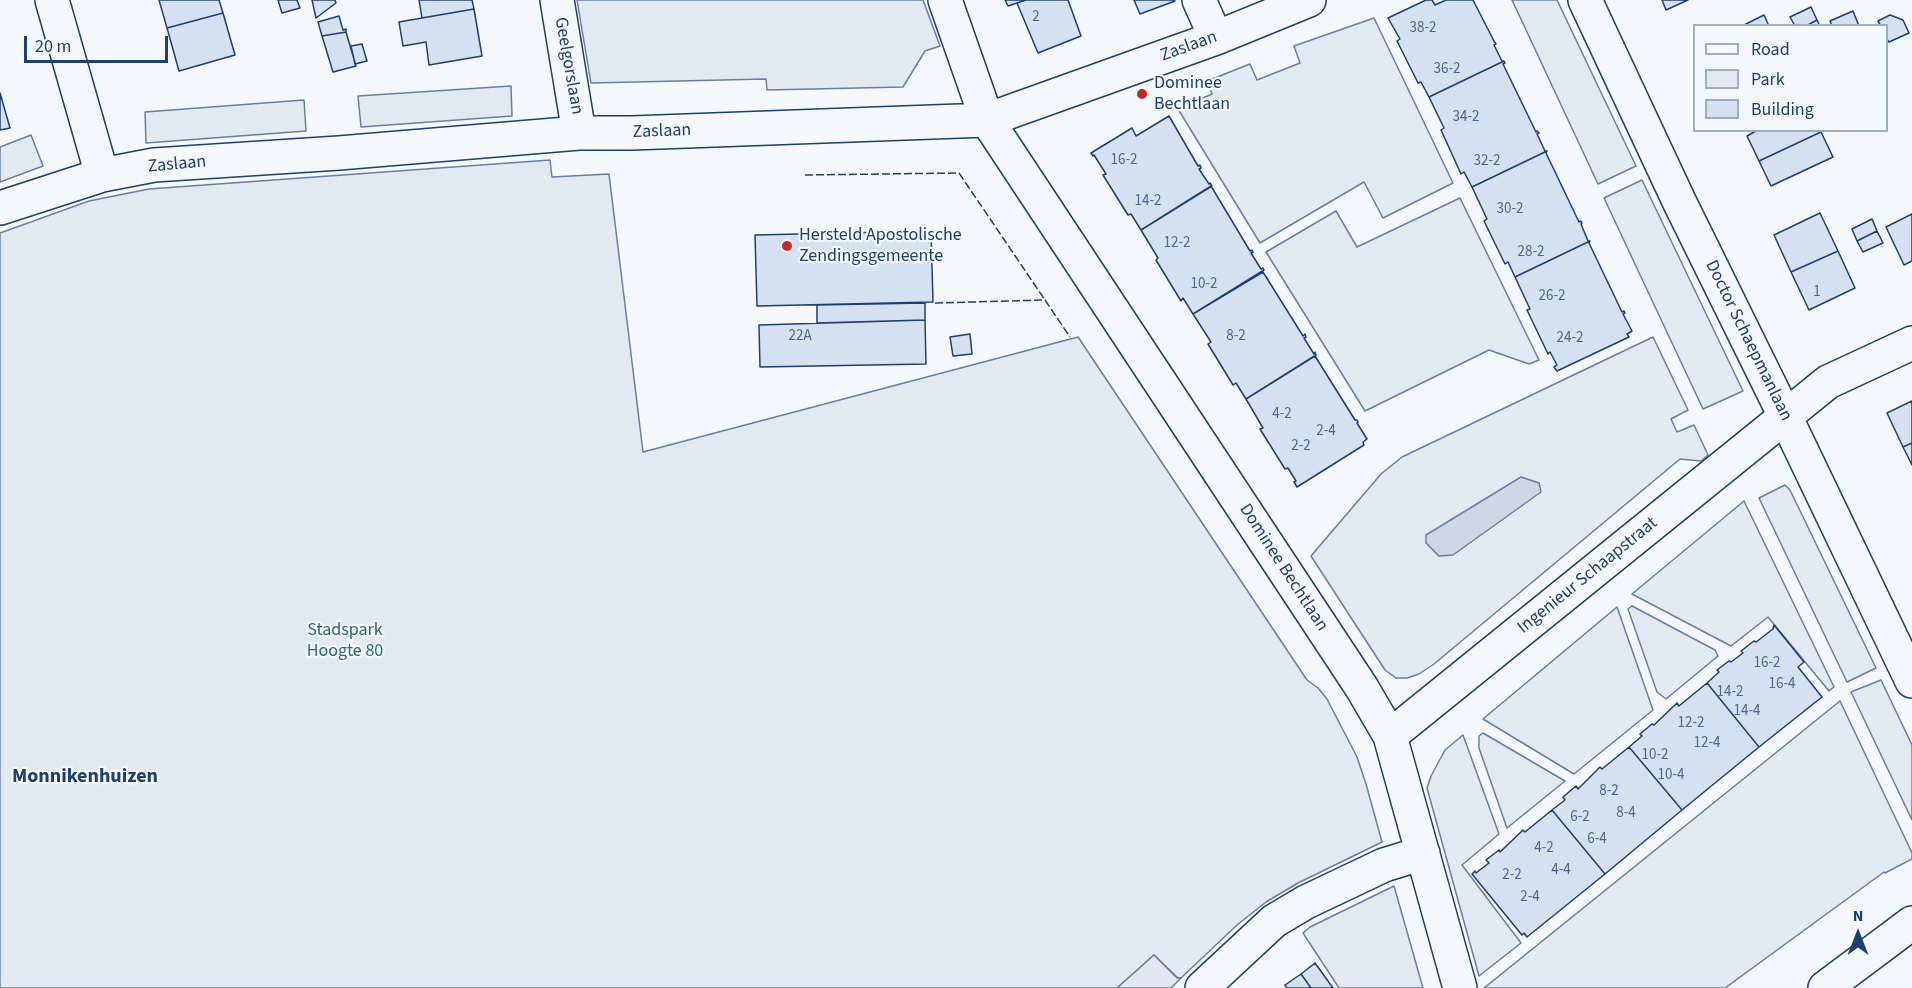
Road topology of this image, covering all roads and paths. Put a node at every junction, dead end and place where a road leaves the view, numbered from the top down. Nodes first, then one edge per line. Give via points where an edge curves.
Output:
1 (52, 0) edge
2 (557, 0) edge
3 (945, 0) edge
4 (1199, 0) edge
5 (1309, 0) edge
6 (1585, 0) edge
7 (1216, 38) junction
8 (987, 120) junction
9 (579, 132) junction
10 (102, 175) junction
11 (0, 208) edge
12 (1912, 343) edge
13 (1785, 416) junction
14 (1912, 681) edge
15 (1390, 736) junction
16 (1423, 853) junction
17 (1912, 923) edge
18 (1202, 988) edge
19 (1460, 988) edge
20 (1825, 988) edge

1 - 10 street
2 - 9 street, Geelgorslaan
3 - 8 street
4 - 7 street
5 - 7 street, Zaslaan
6 - 13 street, Doctor Schaepmanlaan
7 - 8 street, Zaslaan
8 - 9 street, Zaslaan
8 - 15 street, Dominee Bechtlaan
9 - 10 street, Zaslaan via 154,165
10 - 11 street, Zaslaan
12 - 13 street, Ingenieur Schaapstraat via 1828,382
13 - 14 street, Doctor Schaepmanlaan
13 - 15 street, Ingenieur Schaapstraat
15 - 16 street, Dominee Bechtlaan
16 - 18 street via 1384,865 1274,921
16 - 19 street, Dominee Bechtlaan
17 - 20 street

